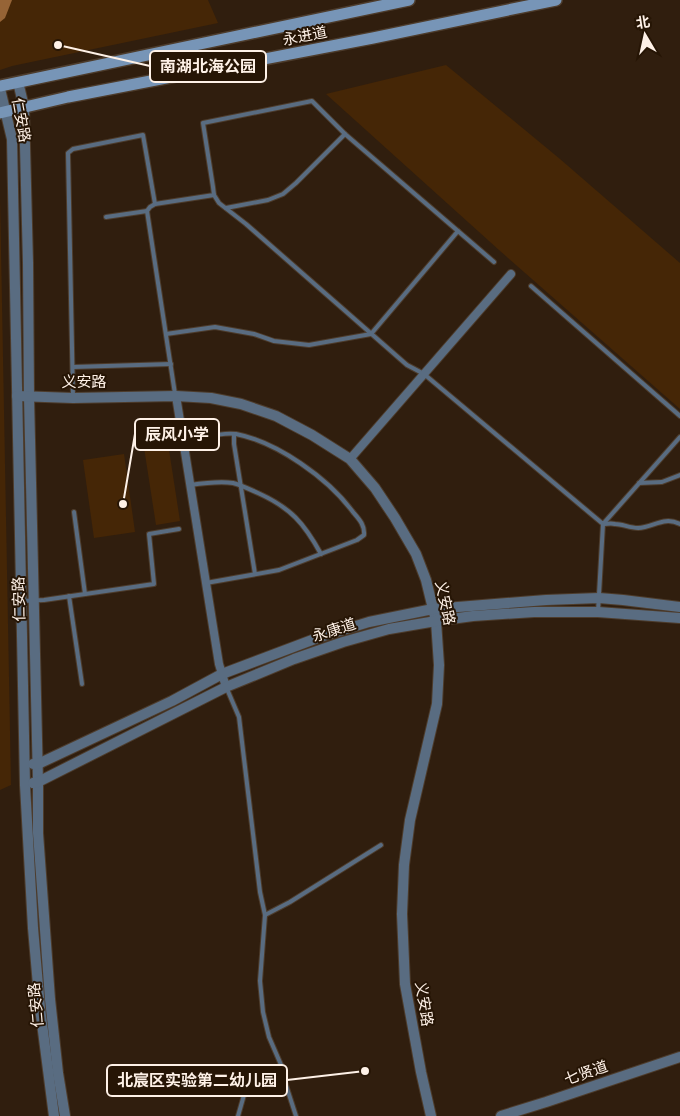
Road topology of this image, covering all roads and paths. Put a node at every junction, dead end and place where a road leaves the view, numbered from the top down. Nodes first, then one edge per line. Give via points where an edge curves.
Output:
1 (410, 0) edge
2 (556, 0) edge
3 (18, 82) junction
4 (0, 87) edge
5 (24, 107) junction
6 (3, 112) edge
7 (345, 134) junction
8 (214, 195) junction
9 (155, 204) junction
10 (226, 208) junction
11 (147, 211) junction
12 (106, 217) dead end
13 (458, 231) junction
14 (494, 262) dead end
15 (511, 274) dead end
16 (530, 286) dead end
17 (166, 334) junction
18 (371, 334) junction
19 (171, 364) junction
20 (73, 367) junction
21 (424, 374) junction
22 (17, 396) junction
23 (176, 396) junction
24 (29, 397) junction
25 (73, 398) junction
26 (680, 416) edge
27 (234, 434) junction
28 (680, 437) edge
29 (194, 439) dead end
30 (350, 459) junction
31 (680, 475) edge
32 (639, 483) junction
33 (190, 484) junction
34 (240, 486) junction
35 (74, 512) dead end
36 (603, 524) junction
37 (680, 524) edge
38 (179, 529) dead end
39 (321, 554) junction
40 (255, 574) junction
41 (206, 583) junction
42 (85, 594) junction
43 (69, 596) junction
44 (599, 598) junction
45 (34, 600) junction
46 (21, 601) junction
47 (680, 607) edge
48 (434, 609) junction
49 (598, 612) junction
50 (680, 618) edge
51 (436, 621) junction
52 (222, 674) junction
53 (82, 684) dead end
54 (226, 687) junction
55 (38, 764) junction
56 (25, 766) junction
57 (38, 782) junction
58 (25, 785) junction
59 (381, 845) dead end
60 (265, 915) junction
61 (680, 1057) edge
62 (284, 1079) junction
63 (54, 1116) edge
64 (65, 1116) edge
65 (238, 1116) edge
66 (296, 1116) edge
67 (431, 1116) edge
68 (501, 1116) edge

1 - 3 main road, 永进道
2 - 5 main road, 永进道
3 - 4 main road, 永进道
3 - 5 street, 仁安路
4 - 6 street, 仁安路
5 - 6 main road, 永进道
5 - 24 street, 仁安路
6 - 22 street, 仁安路 via 12,139
7 - 8 lane via 312,101 203,123
7 - 10 lane via 283,194
7 - 13 lane
8 - 9 lane
8 - 10 lane
9 - 11 lane
9 - 20 lane via 143,135 73,149 68,153
10 - 18 lane
11 - 12 lane
11 - 17 lane
13 - 14 lane
13 - 18 lane
15 - 21 street
16 - 26 lane
17 - 18 lane via 215,328 254,334 274,341 309,344
17 - 19 lane
18 - 21 lane via 407,365
19 - 20 lane
19 - 23 lane
20 - 25 lane
21 - 30 street
21 - 36 lane
22 - 24 street, 义安路
22 - 46 street, 仁安路
23 - 25 street, 义安路
23 - 30 street, 义安路 via 211,398 276,416
23 - 33 street
24 - 25 street, 义安路
24 - 45 street, 仁安路
27 - 29 lane
27 - 34 lane
27 - 39 lane via 258,441 315,474 362,522 364,535
28 - 32 lane
30 - 48 street, 义安路 via 375,488 416,554
31 - 32 lane via 662,482
32 - 36 lane
33 - 34 lane via 219,482
33 - 41 street
34 - 39 lane via 274,500 289,511 310,534
34 - 40 lane
35 - 42 lane
36 - 37 lane via 637,528 667,520
36 - 44 lane
38 - 42 lane via 149,534 154,584
39 - 40 lane via 279,570
40 - 41 lane
41 - 52 street
42 - 43 lane
43 - 45 lane
43 - 53 lane
44 - 47 street, 永康道
44 - 48 street, 永康道
44 - 49 lane
45 - 46 lane
45 - 55 street, 仁安路
46 - 56 street, 仁安路
48 - 51 street, 义安路
48 - 52 street, 永康道 via 369,622 320,637
49 - 50 street, 永康道
49 - 51 street, 永康道 via 534,612
51 - 54 street, 永康道 via 389,629 343,642
51 - 67 street, 义安路 via 438,704 410,820 402,914 404,984
52 - 54 street
52 - 55 street, 永康道
54 - 57 street, 永康道
54 - 60 lane via 239,717
55 - 56 street, 永康道
55 - 57 street, 仁安路
56 - 58 street, 仁安路
57 - 58 street, 永康道
57 - 64 street, 仁安路 via 38,833 50,999
58 - 63 street, 仁安路 via 39,998
59 - 60 lane
60 - 62 lane via 260,981 262,1012
61 - 68 street, 七贤道
62 - 65 lane via 244,1096
62 - 66 lane

